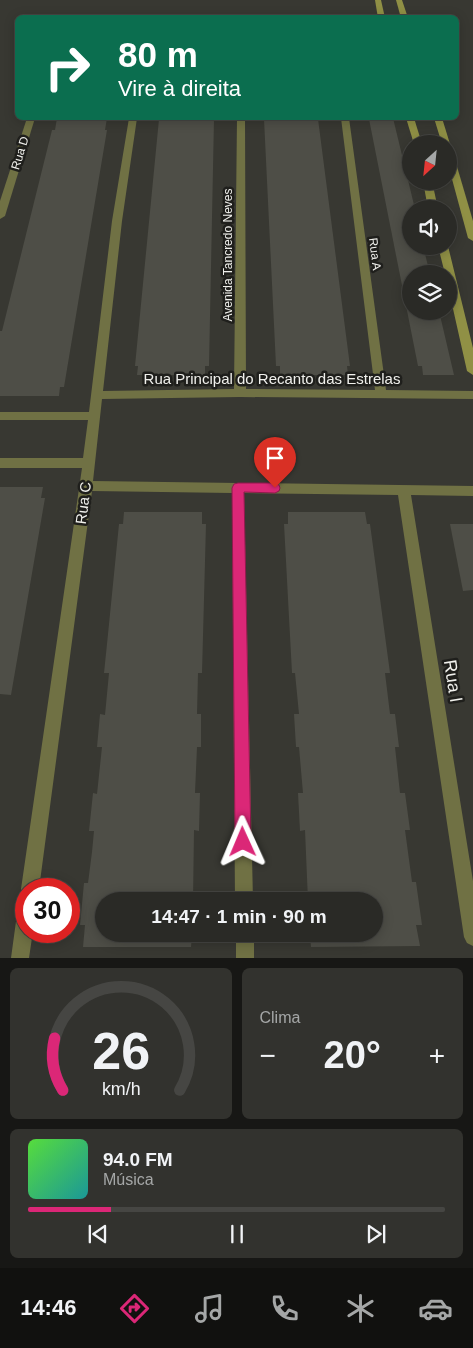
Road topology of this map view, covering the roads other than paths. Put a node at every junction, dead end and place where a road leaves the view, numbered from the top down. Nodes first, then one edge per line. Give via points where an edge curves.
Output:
1 (378, 0) edge
2 (400, 0) edge
3 (381, 15) edge
4 (404, 15) edge
5 (30, 120) edge
6 (133, 120) edge
7 (241, 120) edge
8 (346, 120) edge
9 (411, 120) edge
10 (439, 120) edge
11 (415, 135) edge
12 (443, 135) edge
13 (458, 186) edge
14 (0, 216) edge
15 (473, 238) edge
16 (445, 255) edge
17 (473, 371) edge
18 (240, 392) junction
19 (381, 394) junction
20 (96, 395) junction
21 (473, 395) edge
22 (0, 416) edge
23 (94, 416) junction
24 (0, 463) edge
25 (87, 463) junction
26 (86, 486) junction
27 (238, 488) junction
28 (404, 490) junction
29 (473, 491) edge
30 (32, 878) edge
31 (244, 892) edge
32 (473, 937) edge
33 (244, 942) edge
34 (22, 943) edge
35 (20, 958) edge
36 (245, 958) edge

1 - 3 street
2 - 4 street
5 - 14 street, Rua D
6 - 20 street, Rua C
7 - 18 street, Avenida Tancredo Neves
8 - 19 street, Rua A
9 - 11 street
10 - 12 street
13 - 15 street
16 - 17 street
18 - 19 street, Rua Principal do Recanto das Estrelas
18 - 20 street, Rua Principal do Recanto das Estrelas
19 - 21 street, Rua Principal do Recanto das Estrelas
20 - 23 street, Rua C
22 - 23 street
23 - 25 street, Rua C
24 - 25 street
25 - 26 street, Rua C
26 - 27 street
26 - 30 street, Rua C
27 - 28 street
27 - 31 street
28 - 29 street
28 - 32 street, Rua I
33 - 36 street
34 - 35 street

